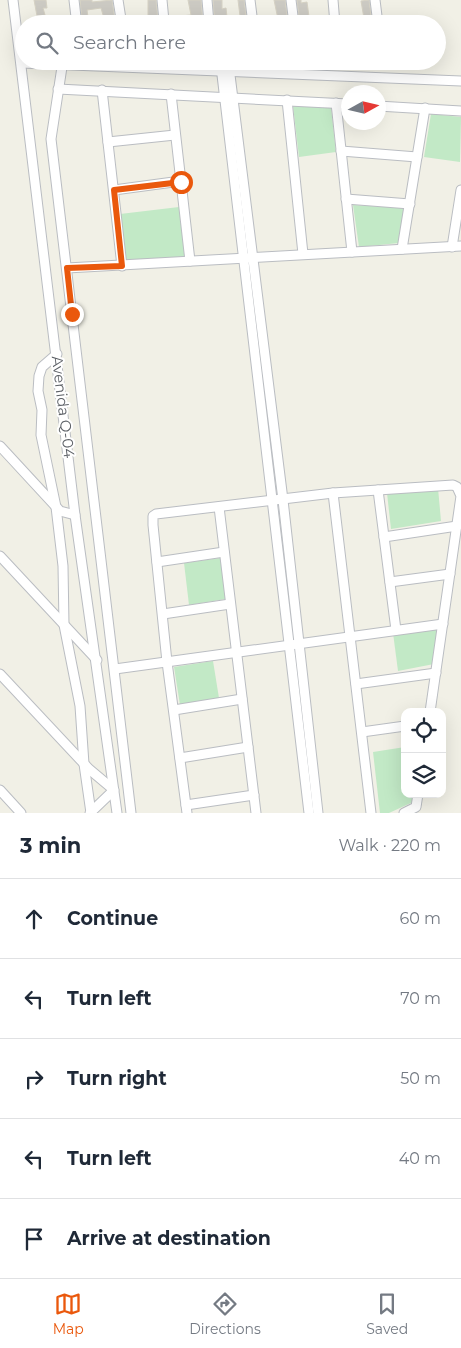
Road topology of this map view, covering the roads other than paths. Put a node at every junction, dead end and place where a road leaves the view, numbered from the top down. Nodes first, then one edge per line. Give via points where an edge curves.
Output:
1 (13, 0) edge
2 (74, 0) edge
3 (118, 0) edge
4 (162, 0) edge
5 (207, 0) edge
6 (250, 0) edge
7 (291, 0) edge
8 (333, 0) edge
9 (375, 0) edge
10 (15, 15) edge
11 (76, 15) edge
12 (120, 15) edge
13 (163, 15) edge
14 (208, 15) edge
15 (252, 15) edge
16 (293, 15) edge
17 (334, 15) edge
18 (377, 15) edge
19 (23, 70) edge
20 (61, 70) edge
21 (239, 70) edge
22 (226, 75) dead end
23 (461, 81) edge
24 (58, 89) junction
25 (102, 90) junction
26 (171, 94) junction
27 (229, 97) junction
28 (287, 100) junction
29 (336, 103) junction
30 (341, 103) edge
31 (386, 106) edge
32 (425, 108) junction
33 (461, 111) edge
34 (175, 135) junction
35 (108, 142) junction
36 (341, 150) junction
37 (417, 157) junction
38 (181, 182) junction
39 (114, 190) junction
40 (461, 190) edge
41 (346, 199) junction
42 (410, 204) junction
43 (456, 246) edge
44 (402, 249) junction
45 (352, 252) junction
46 (303, 254) junction
47 (253, 257) junction
48 (242, 258) junction
49 (190, 261) junction
50 (122, 266) junction
51 (67, 268) junction
52 (262, 303) junction
53 (248, 304) junction
54 (56, 354) junction
55 (0, 446) edge
56 (279, 449) junction
57 (266, 451) junction
58 (378, 490) junction
59 (333, 494) junction
60 (283, 500) junction
61 (272, 501) junction
62 (56, 507) junction
63 (219, 507) junction
64 (75, 515) junction
65 (456, 526) junction
66 (384, 536) junction
67 (224, 552) junction
68 (0, 556) edge
69 (157, 562) junction
70 (450, 574) junction
71 (390, 582) junction
72 (230, 604) junction
73 (163, 614) junction
74 (443, 624) junction
75 (64, 625) junction
76 (396, 630) junction
77 (350, 636) junction
78 (298, 642) junction
79 (289, 644) junction
80 (235, 652) junction
81 (97, 660) junction
82 (167, 662) junction
83 (115, 669) junction
84 (436, 673) junction
85 (0, 674) edge
86 (356, 684) junction
87 (242, 700) junction
88 (431, 708) edge
89 (174, 710) junction
90 (401, 727) edge
91 (362, 732) junction
92 (248, 747) junction
93 (180, 758) junction
94 (84, 764) junction
95 (0, 790) edge
96 (114, 790) junction
97 (254, 795) junction
98 (417, 798) edge
99 (187, 809) edge
100 (21, 813) edge
101 (90, 813) edge
102 (118, 813) edge
103 (131, 813) edge
104 (256, 813) edge
105 (309, 813) edge
106 (318, 813) edge
107 (371, 813) edge
108 (404, 813) edge

1 - 10 street, Avenida Q-04
2 - 11 street
3 - 12 street
4 - 13 street
5 - 14 street
6 - 15 street
7 - 16 street
8 - 17 street
9 - 18 street
19 - 54 street, Avenida Q-04
20 - 24 street
21 - 23 street
22 - 27 street
24 - 25 street
24 - 51 street via 51,139
25 - 26 street
25 - 35 street
26 - 27 street
26 - 34 street
27 - 28 street
27 - 47 street
27 - 48 street
28 - 29 street
28 - 46 street
29 - 30 street
29 - 36 street
31 - 32 street
32 - 33 street
32 - 37 street
34 - 35 street
34 - 38 street
35 - 39 street
36 - 37 street
36 - 41 street
37 - 42 street
38 - 39 street
38 - 49 street
39 - 50 street
40 - 43 street
41 - 42 street
41 - 45 street
42 - 44 street
43 - 44 street
44 - 45 street
45 - 46 street
46 - 47 street
47 - 48 street
47 - 52 street
48 - 49 street
48 - 53 street
49 - 50 street
50 - 51 street
51 - 83 street
52 - 53 street
52 - 56 street
53 - 57 street
54 - 62 street via 42,368 38,391 42,410 42,450
54 - 64 street, Avenida Q-04
55 - 62 street
56 - 57 street
56 - 60 street
57 - 61 street
58 - 59 street
58 - 65 street via 453,485 461,496
58 - 66 street
59 - 60 street
59 - 77 street
60 - 61 street
60 - 78 street
61 - 63 street
61 - 79 street
62 - 64 street
62 - 75 street via 63,566
63 - 67 street
63 - 69 street via 153,516
64 - 81 street, Avenida Q-04
65 - 66 street
65 - 70 street
66 - 71 street
67 - 69 street
67 - 72 street
68 - 75 street
69 - 73 street
70 - 71 street
70 - 74 street
71 - 76 street
72 - 73 street
72 - 80 street
73 - 82 street
74 - 76 street
74 - 84 street
75 - 81 street
75 - 94 street via 80,706
76 - 77 street
77 - 78 street
77 - 86 street
78 - 79 street
78 - 106 street
79 - 80 street
79 - 105 street
80 - 82 street
80 - 87 street
81 - 96 street, Avenida Q-04
82 - 83 street
82 - 89 street
83 - 103 street
84 - 86 street
84 - 88 street
85 - 94 street
86 - 91 street
87 - 89 street
87 - 92 street
89 - 93 street
90 - 91 street
91 - 107 street
92 - 93 street
92 - 97 street
93 - 99 street
94 - 96 street
94 - 101 street
95 - 100 street
96 - 101 street
96 - 102 street, Avenida Q-04
97 - 99 street
97 - 104 street
98 - 108 street via 416,807

